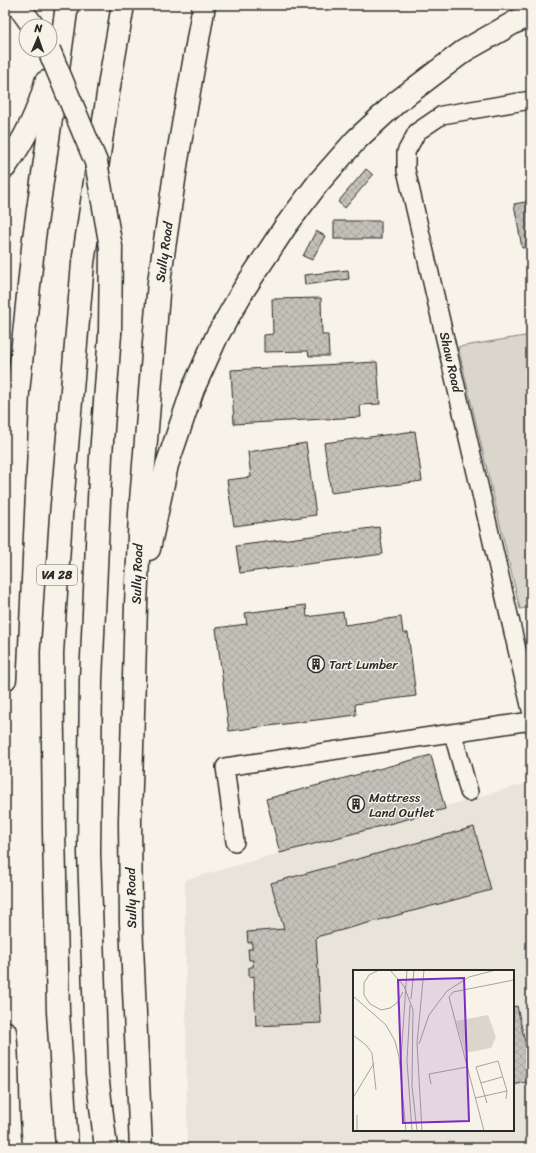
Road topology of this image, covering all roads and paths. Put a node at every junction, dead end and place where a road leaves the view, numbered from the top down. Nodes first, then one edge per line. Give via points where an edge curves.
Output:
1 (18, 5) edge
2 (66, 5) edge
3 (123, 5) edge
4 (204, 5) edge
5 (531, 15) edge
6 (27, 18) edge
7 (52, 58) edge
8 (531, 100) edge
9 (5, 167) edge
10 (136, 605) junction
11 (5, 679) edge
12 (530, 699) edge
13 (531, 722) edge
14 (453, 734) junction
15 (469, 792) dead end
16 (235, 842) dead end
17 (5, 1032) edge
18 (12, 1148) edge
19 (67, 1148) edge
20 (106, 1148) edge
21 (141, 1148) edge

1 - 6 highway
2 - 9 highway via 43,94 31,124
2 - 11 highway via 34,238 18,392
3 - 19 highway, VA 28 via 83,263 52,653 58,997
4 - 10 highway, Sully Road via 159,282 140,513
5 - 10 highway via 464,51 397,102 356,140 318,183 285,227 217,336 193,389 167,465
7 - 20 highway, bridge via 96,162 111,247 110,334 101,455 90,680 88,853 97,1074
8 - 12 street, Shaw Road via 442,115 417,132 406,152 406,170
10 - 21 highway, Sully Road via 130,821 131,923
13 - 14 street
14 - 15 street
14 - 16 street via 225,767
17 - 18 highway via 9,1132

